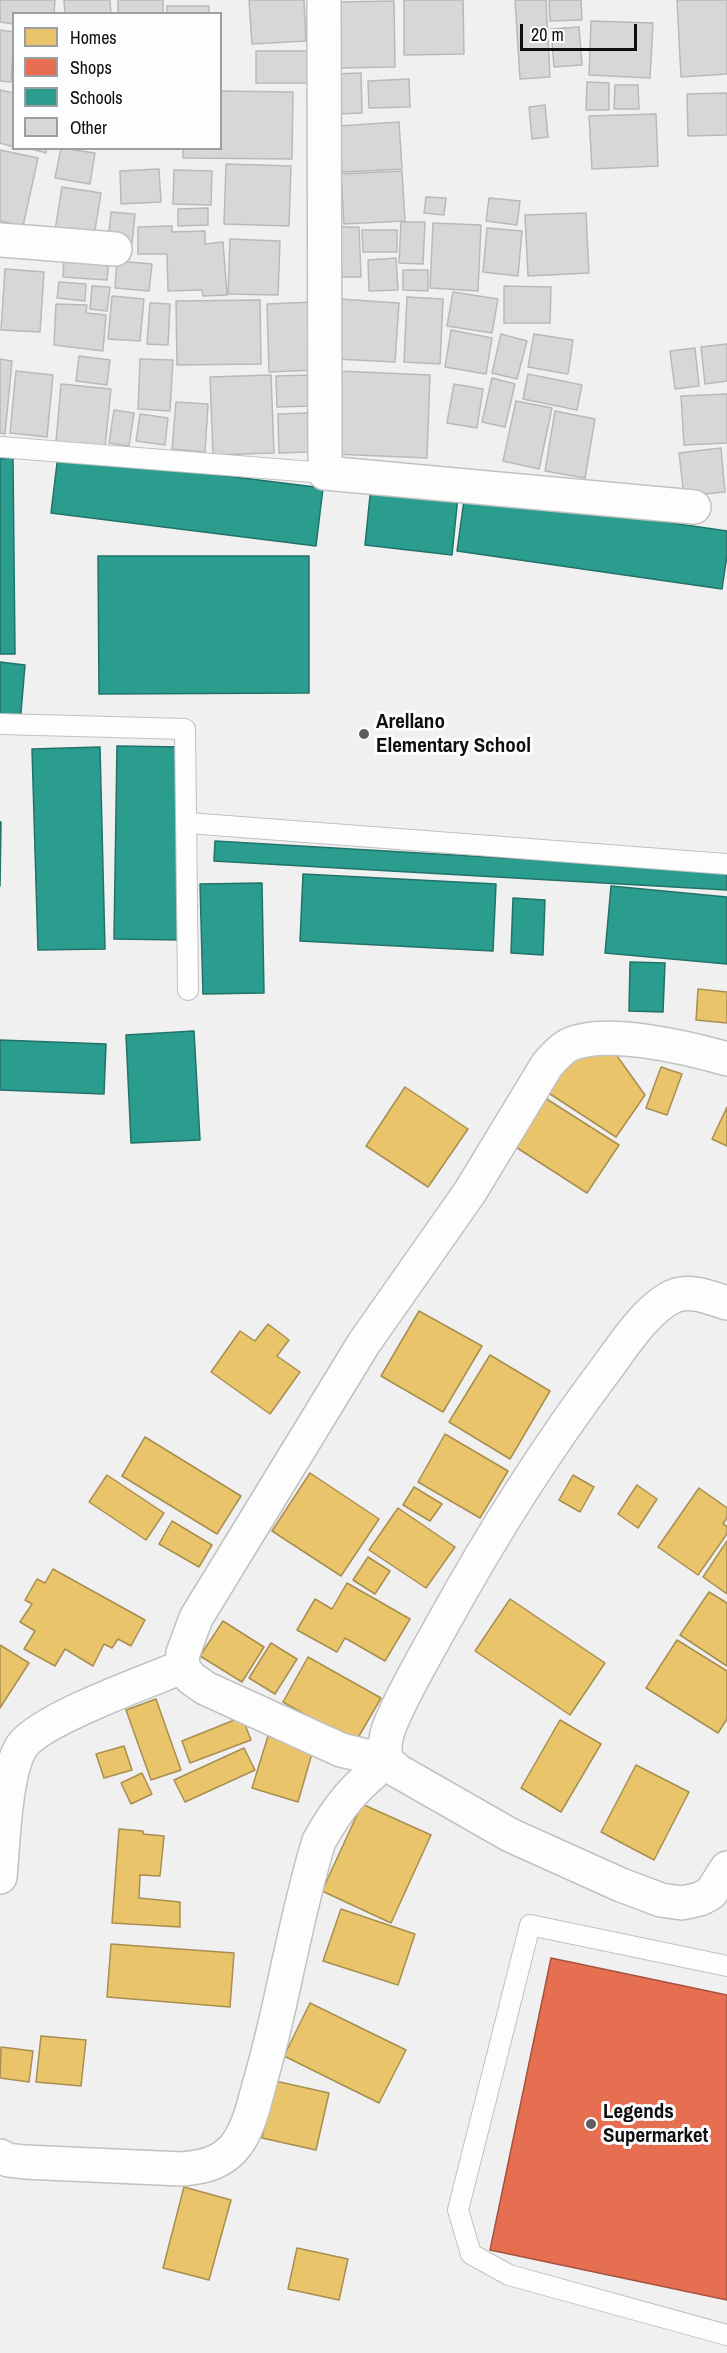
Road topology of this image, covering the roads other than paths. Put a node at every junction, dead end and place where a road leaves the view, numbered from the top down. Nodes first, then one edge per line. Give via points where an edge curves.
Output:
1 (324, 0) edge
2 (0, 240) edge
3 (115, 249) dead end
4 (1, 447) edge
5 (325, 473) junction
6 (694, 507) dead end
7 (0, 724) edge
8 (188, 824) junction
9 (727, 864) edge
10 (188, 990) dead end
11 (727, 1059) edge
12 (727, 1303) edge
13 (182, 1667) junction
14 (387, 1761) junction
15 (727, 1868) edge
16 (0, 1877) edge
17 (727, 1966) edge
18 (0, 2156) edge
19 (727, 2335) edge

1 - 5 street
2 - 3 street
4 - 5 lane
5 - 6 street
7 - 8 lane via 186,729
8 - 9 lane
8 - 10 lane
11 - 13 street via 654,1043 611,1039 578,1042 556,1054 470,1192 364,1342 275,1486 196,1618
12 - 14 street via 683,1294 663,1303 634,1332 579,1404 479,1560 422,1662 392,1718 384,1752
13 - 14 street via 205,1688 270,1718 341,1750
13 - 16 street via 44,1726 22,1746 11,1781
14 - 15 street via 510,1835 661,1900 682,1903 700,1899 711,1893
14 - 18 street via 336,1810 319,1841 265,2063 247,2125 231,2150 203,2168 182,2169 24,2162
17 - 19 lane via 530,1925 458,2210 471,2254 509,2275

